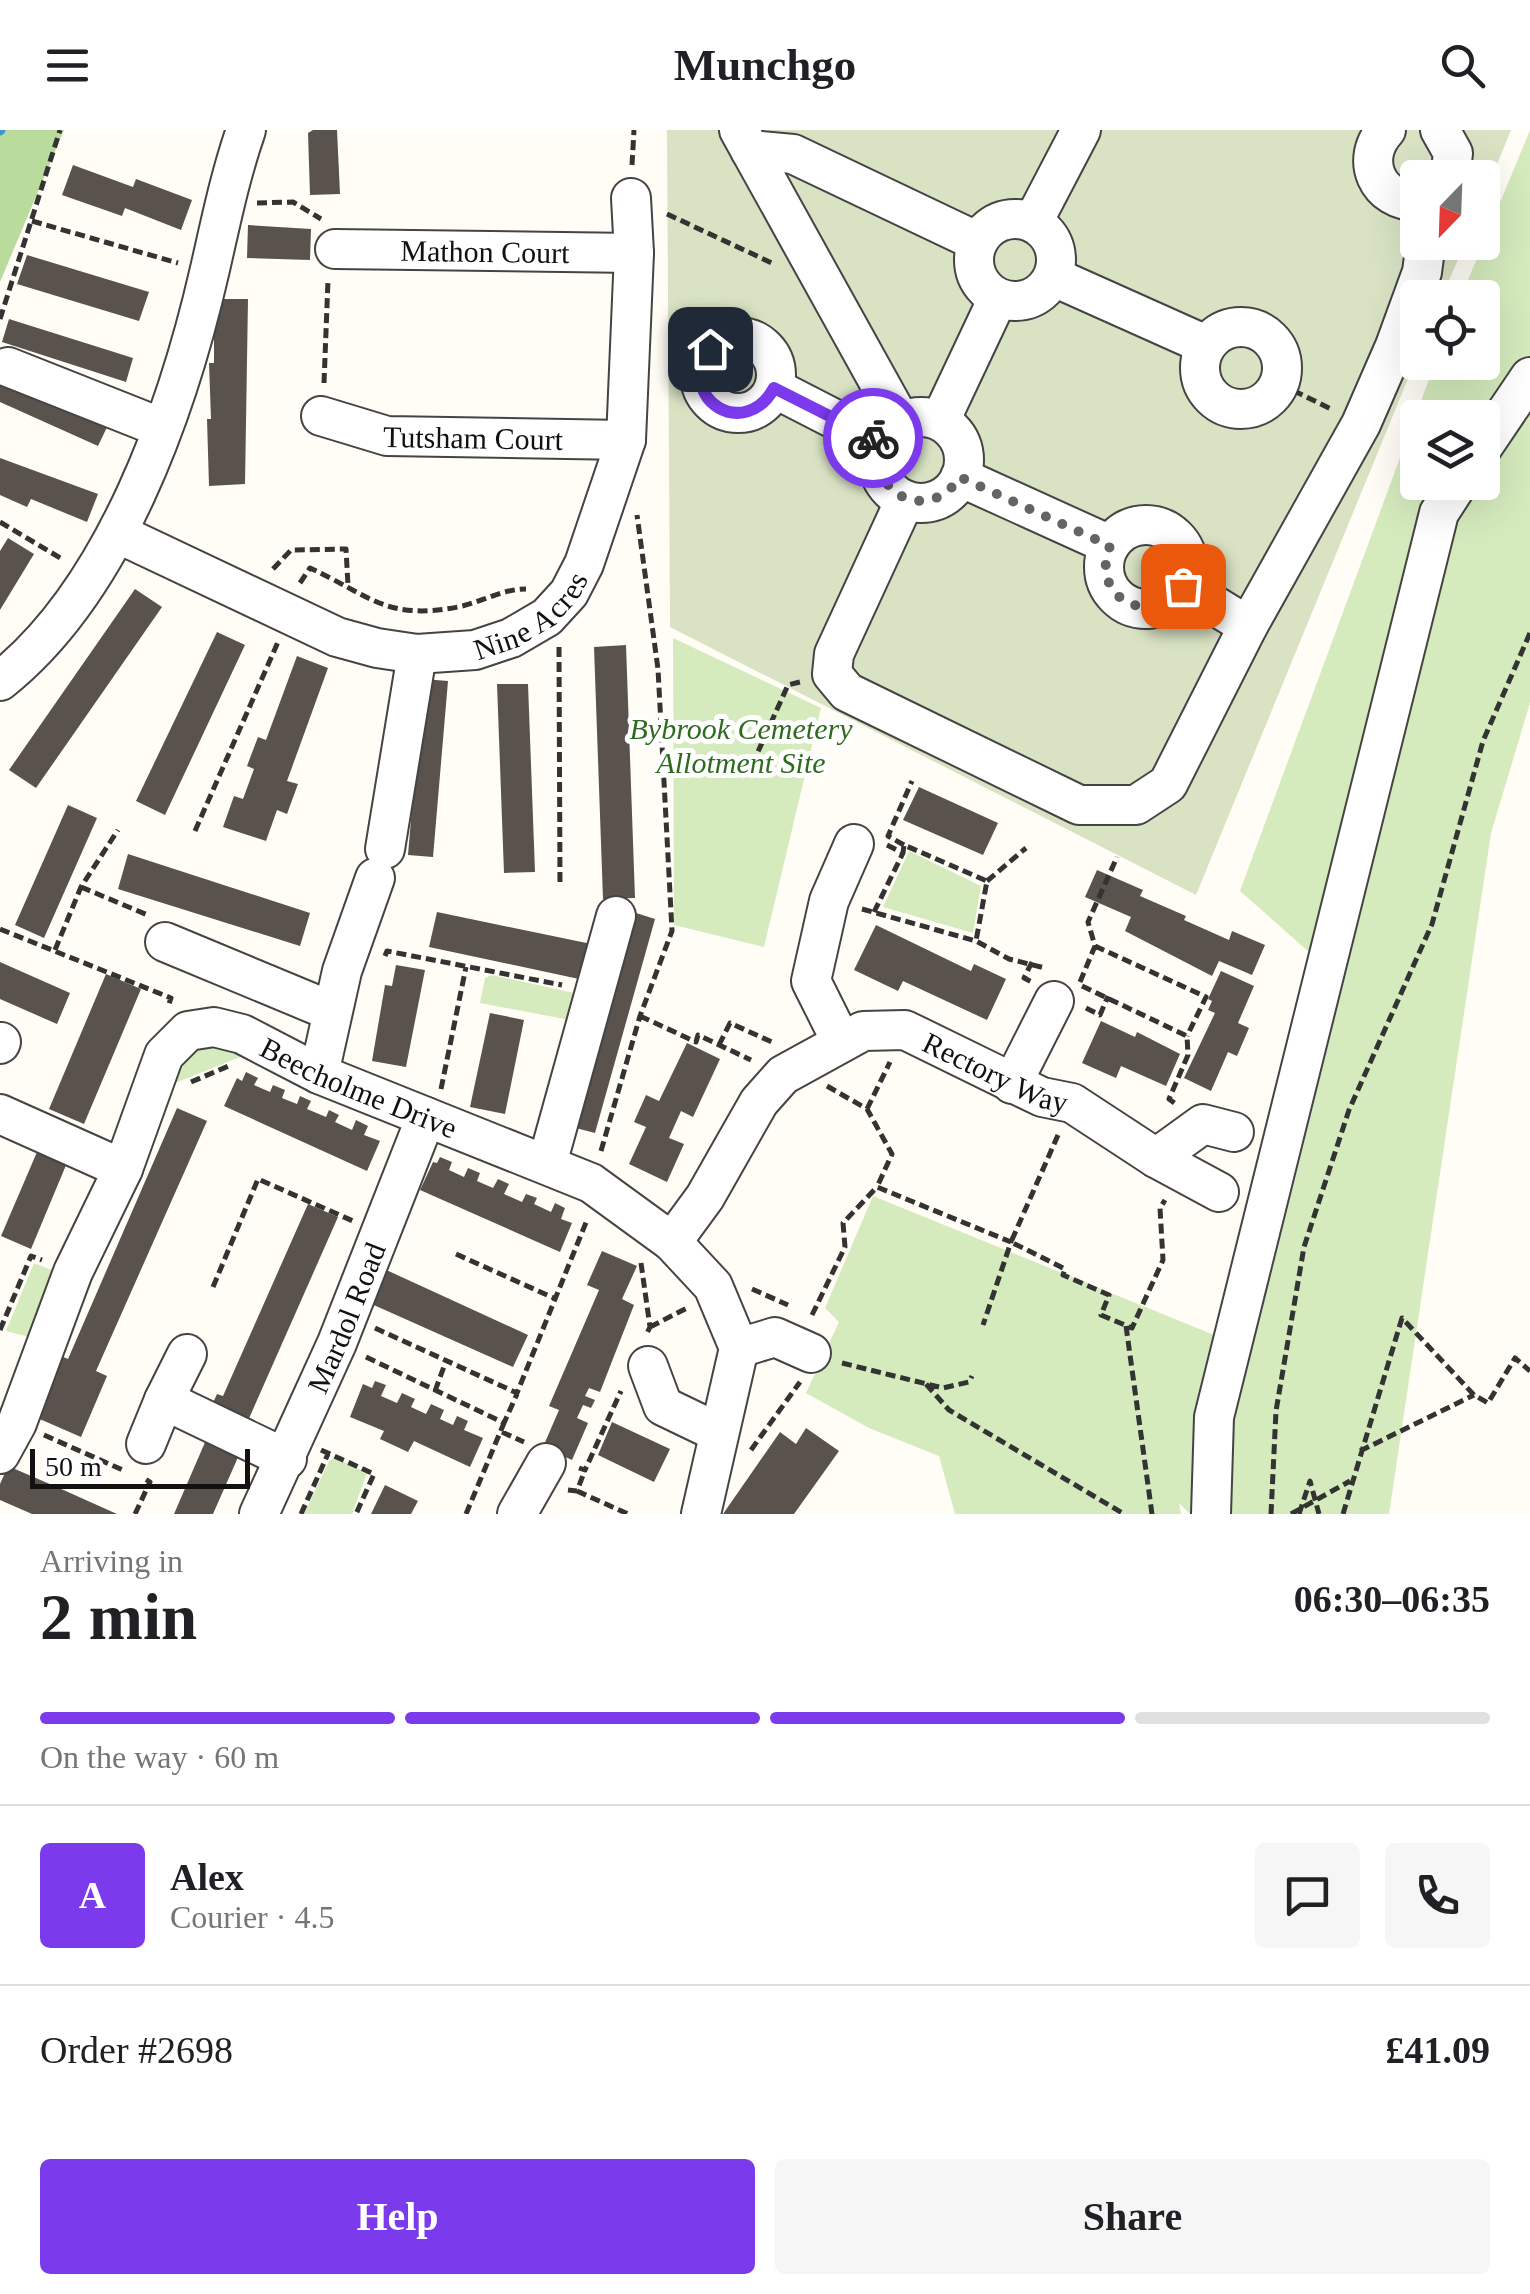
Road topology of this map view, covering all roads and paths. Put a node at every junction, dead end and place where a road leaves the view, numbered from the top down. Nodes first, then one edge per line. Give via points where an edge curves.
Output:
1 (60, 130) edge
2 (246, 130) edge
3 (1082, 130) edge
4 (1440, 130) edge
5 (1369, 135) edge
6 (745, 140) edge
7 (1452, 160) edge
8 (1400, 199) edge
9 (222, 204) junction
10 (646, 205) joint
11 (32, 220) junction
12 (1034, 222) junction
13 (978, 242) junction
14 (335, 249) junction
15 (634, 253) junction
16 (1424, 260) edge
17 (778, 266) dead end
18 (209, 272) junction
19 (1054, 278) junction
20 (998, 298) junction
21 (0, 319) edge
22 (1206, 345) junction
23 (8, 368) dead end
24 (1530, 377) edge
25 (1280, 384) junction
26 (774, 388) dead end
27 (321, 416) joint
28 (1500, 421) edge
29 (940, 422) junction
30 (1361, 424) junction
31 (162, 428) junction
32 (891, 432) junction
33 (626, 440) junction
34 (960, 477) junction
35 (634, 497) dead end
36 (905, 500) junction
37 (1447, 500) edge
38 (0, 522) edge
39 (118, 532) junction
40 (1110, 546) junction
41 (92, 578) junction
42 (348, 585) junction
43 (1183, 586) junction
44 (276, 606) junction
45 (558, 606) junction
46 (1248, 626) junction
47 (1530, 633) edge
48 (417, 654) junction
49 (832, 674) junction
50 (0, 682) edge
51 (752, 765) dead end
52 (912, 781) dead end
53 (118, 830) dead end
54 (195, 831) dead end
55 (854, 844) joint
56 (1026, 848) dead end
57 (904, 849) junction
58 (1117, 857) dead end
59 (987, 882) junction
60 (560, 887) dead end
61 (874, 912) dead end
62 (616, 916) dead end
63 (0, 929) edge
64 (976, 941) dead end
65 (165, 942) dead end
66 (1095, 946) junction
67 (54, 950) junction
68 (466, 967) junction
69 (342, 971) junction
70 (594, 991) junction
71 (1067, 993) joint
72 (332, 1011) junction
73 (640, 1016) junction
74 (906, 1030) junction
75 (1187, 1036) dead end
76 (262, 1044) junction
77 (719, 1045) junction
78 (172, 1047) junction
79 (807, 1062) junction
80 (319, 1074) junction
81 (1012, 1084) junction
82 (151, 1086) junction
83 (1072, 1103) junction
84 (867, 1109) junction
85 (0, 1114) edge
86 (429, 1119) junction
87 (1234, 1132) dead end
88 (548, 1164) junction
89 (1168, 1165) junction
90 (123, 1169) junction
91 (591, 1183) junction
92 (877, 1187) junction
93 (1219, 1192) dead end
94 (378, 1232) junction
95 (665, 1236) junction
96 (1011, 1242) junction
97 (456, 1254) dead end
98 (73, 1272) junction
99 (214, 1286) dead end
100 (717, 1297) junction
101 (556, 1299) junction
102 (984, 1325) dead end
103 (1126, 1326) junction
104 (650, 1327) junction
105 (341, 1328) junction
106 (0, 1330) edge
107 (739, 1348) junction
108 (187, 1354) dead end
109 (816, 1354) junction
110 (446, 1361) junction
111 (638, 1364) junction
112 (1530, 1371) edge
113 (972, 1376) dead end
114 (926, 1384) junction
115 (435, 1391) junction
116 (518, 1393) junction
117 (1474, 1395) junction
118 (164, 1400) junction
119 (504, 1422) junction
120 (502, 1432) junction
121 (717, 1432) junction
122 (8, 1439) edge
123 (304, 1449) junction
124 (1360, 1450) junction
125 (750, 1451) dead end
126 (549, 1458) junction
127 (144, 1461) joint
128 (1352, 1481) junction
129 (577, 1491) dead end
130 (1315, 1500) junction
131 (1300, 1511) edge
132 (259, 1514) edge
133 (300, 1514) edge
134 (356, 1514) edge
135 (466, 1514) edge
136 (517, 1514) edge
137 (628, 1514) edge
138 (701, 1514) edge
139 (1124, 1514) edge
140 (1152, 1514) edge
141 (1211, 1514) edge
142 (1271, 1514) edge
143 (1292, 1514) edge
144 (1319, 1514) edge
145 (1343, 1514) edge

1 - 11 path
2 - 9 street
3 - 12 street
4 - 7 street
5 - 8 street via 1377,180
6 - 13 street via 792,154
6 - 32 street
9 - 14 path via 292,202 326,222
9 - 18 street
10 - 15 street, Nine Acres
10 - 17 path
11 - 18 path
11 - 21 path
12 - 13 street via 1008,219
12 - 19 street via 1052,240
13 - 20 street via 974,268
14 - 15 street, Mathon Court
14 - 27 path
15 - 33 street, Nine Acres
16 - 30 street
18 - 31 street
19 - 20 street via 1036,297
19 - 22 street
20 - 29 street
22 - 25 street via 1227,328 1254,328 1276,344
22 - 25 street via 1203,384 1222,404 1262,404
23 - 31 street
24 - 28 street
25 - 30 path
26 - 32 street
27 - 33 street, Tutsham Court via 388,436
29 - 32 street via 926,418
29 - 34 street via 963,452
30 - 46 street
31 - 39 street
32 - 36 street via 878,470
33 - 45 street, Nine Acres via 584,564
34 - 36 street via 943,496
34 - 40 street
35 - 73 path via 658,668 672,931
36 - 49 street via 834,654
37 - 141 street via 1438,513 1214,1417
38 - 41 path
39 - 41 street
39 - 44 street, Nine Acres
40 - 43 street via 1119,534 1146,525 1172,534 1187,558
40 - 43 street via 1104,571 1126,604 1152,608
41 - 50 street via 50,635
42 - 44 path via 310,568
42 - 44 path via 346,549 291,550 264,578
42 - 45 path via 368,602 424,611 487,600 509,589
43 - 46 street
44 - 48 street, Nine Acres via 338,636
44 - 54 path
45 - 48 street, Nine Acres via 511,638 474,650
45 - 60 path
46 - 49 street via 1168,784 1136,805 1079,805 847,692
47 - 142 path via 1483,741 1432,924 1348,1110 1304,1247 1276,1412
48 - 69 street via 380,864
49 - 51 path via 788,686
52 - 57 path via 888,836
53 - 67 path via 81,888
55 - 57 path via 860,832
55 - 79 street via 830,901 811,982
56 - 59 path
57 - 59 path
57 - 61 path
58 - 66 path via 1088,922
59 - 64 path
62 - 70 street
63 - 67 path
65 - 72 street
66 - 71 path
66 - 75 path via 1206,997
67 - 78 path via 171,998 154,1040
68 - 69 path via 386,951 379,976
68 - 70 path
68 - 86 path
69 - 72 street
70 - 88 street
71 - 81 street
72 - 80 street
73 - 77 path via 696,1042 698,1035
73 - 91 path
74 - 79 street, Rectory Way via 863,1032
74 - 81 street, Rectory Way
74 - 84 path
76 - 78 street, Beecholme Drive via 214,1027 188,1031
76 - 80 street, Beecholme Drive
76 - 82 path via 249,1058 166,1092
77 - 79 path
77 - 79 path via 730,1023
78 - 82 street
79 - 84 path
79 - 95 street via 760,1102 705,1197
80 - 86 street, Beecholme Drive
81 - 83 street, Rectory Way
82 - 90 street
83 - 89 street, Rectory Way
83 - 96 path
84 - 92 path via 892,1154
85 - 90 street
86 - 88 street, Beecholme Drive
86 - 94 street, Mardol Road
87 - 89 street via 1204,1124
88 - 91 street, Beecholme Drive
89 - 93 street, Rectory Way
89 - 103 path via 1160,1208 1163,1260 1132,1328
90 - 98 street
91 - 95 street, Beecholme Drive
91 - 101 path via 586,1228
92 - 96 path
92 - 100 path via 843,1223 845,1247 814,1316 730,1280
94 - 99 path via 258,1180
94 - 105 street, Mardol Road
95 - 100 street, Beecholme Drive
95 - 104 path via 640,1251
96 - 102 path
96 - 103 path via 1108,1295 1101,1315
97 - 101 path
98 - 106 path via 31,1256
98 - 122 street
100 - 104 path
100 - 107 street, Beecholme Drive
101 - 116 path
103 - 140 path
104 - 111 path
105 - 110 path
105 - 115 path
105 - 123 street, Mardol Road
107 - 109 street via 775,1337
107 - 121 street
108 - 118 street
109 - 114 path
109 - 125 path
110 - 115 path
110 - 116 path
111 - 121 street via 663,1406
111 - 126 path via 585,1470
112 - 117 path via 1515,1358 1488,1403
113 - 114 path via 943,1388
114 - 139 path via 949,1410
115 - 119 path
116 - 119 path
117 - 124 path
117 - 124 path via 1402,1318
118 - 123 street
118 - 127 street
119 - 120 path
120 - 126 path
120 - 135 path
121 - 138 street
122 - 127 path
123 - 132 street, Mardol Road
123 - 133 path
123 - 134 path via 374,1474
124 - 128 path
126 - 136 street
128 - 130 path
128 - 145 path
129 - 137 path
130 - 131 path
130 - 131 path via 1310,1480
130 - 144 path
131 - 143 path

